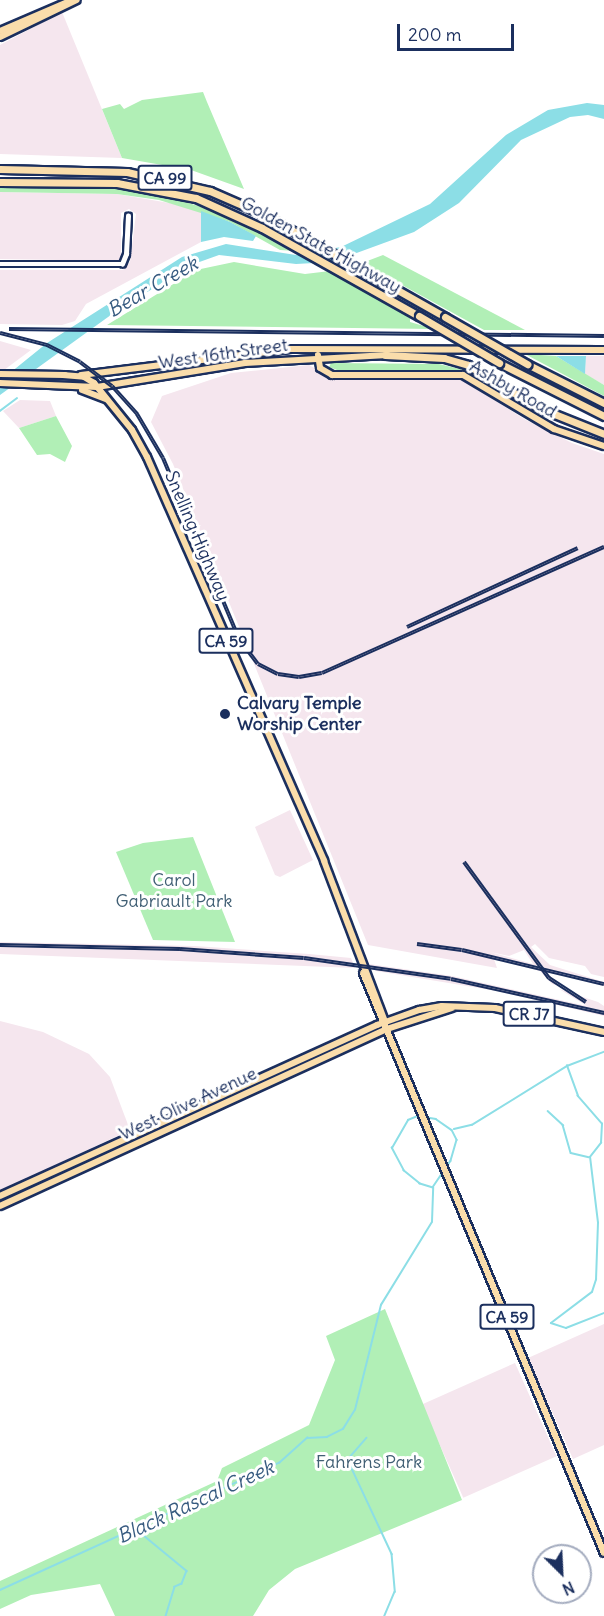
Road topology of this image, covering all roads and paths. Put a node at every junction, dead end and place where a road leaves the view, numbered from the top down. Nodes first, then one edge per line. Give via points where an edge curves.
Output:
1 (75, 0) edge
2 (0, 31) edge
3 (0, 37) edge
4 (0, 165) edge
5 (0, 169) edge
6 (44, 170) junction
7 (0, 182) edge
8 (128, 216) dead end
9 (0, 264) edge
10 (318, 348) junction
11 (451, 349) junction
12 (604, 350) edge
13 (385, 355) junction
14 (318, 358) junction
15 (153, 368) junction
16 (0, 374) edge
17 (63, 375) junction
18 (0, 383) edge
19 (121, 384) junction
20 (96, 386) junction
21 (72, 388) junction
22 (107, 399) junction
23 (604, 403) edge
24 (117, 411) junction
25 (604, 416) edge
26 (604, 434) edge
27 (604, 446) edge
28 (386, 1025) junction
29 (604, 1032) edge
30 (280, 1070) junction
31 (258, 1089) junction
32 (0, 1196) edge
33 (0, 1206) edge
34 (604, 1553) edge

1 - 2 main road
1 - 3 main road
4 - 6 highway
5 - 6 highway, Golden State Highway / CA 99
6 - 23 highway, Golden State Highway / CA 99, bridge via 127,172 184,183 238,202
7 - 25 highway, Golden State Highway / CA 99, bridge via 117,183 158,188 215,205 344,273 499,363
8 - 9 street via 122,264
10 - 11 main road, West 16th Street
10 - 14 main road
10 - 15 main road, West 16th Street via 255,352
11 - 12 main road, West 16th Street
11 - 13 main road, West 16th Street
13 - 14 main road, West 16th Street
13 - 26 highway via 462,363 537,407
14 - 19 main road, West 16th Street via 234,365
14 - 27 main road, Ashby Road via 322,371 332,375 463,375 554,429
15 - 17 main road, West 16th Street
15 - 20 main road via 102,377
16 - 17 main road, West 16th Street
17 - 20 main road via 84,377
18 - 21 main road, West 16th Street
19 - 20 main road, West 16th Street
19 - 24 main road via 110,396
20 - 21 main road, West 16th Street
20 - 22 main road, Snelling Highway / CA 59
21 - 22 main road
22 - 24 main road, Snelling Highway / CA 59
24 - 28 main road, Snelling Highway / CA 59 via 140,442 157,478 324,861
28 - 29 main road, CR J7 via 429,1008 453,1008 509,1010
28 - 30 main road, West Olive Avenue
28 - 31 main road, West Olive Avenue
28 - 34 main road, CA 59
30 - 31 main road via 260,1083
30 - 32 main road, West Olive Avenue
31 - 33 main road, West Olive Avenue

